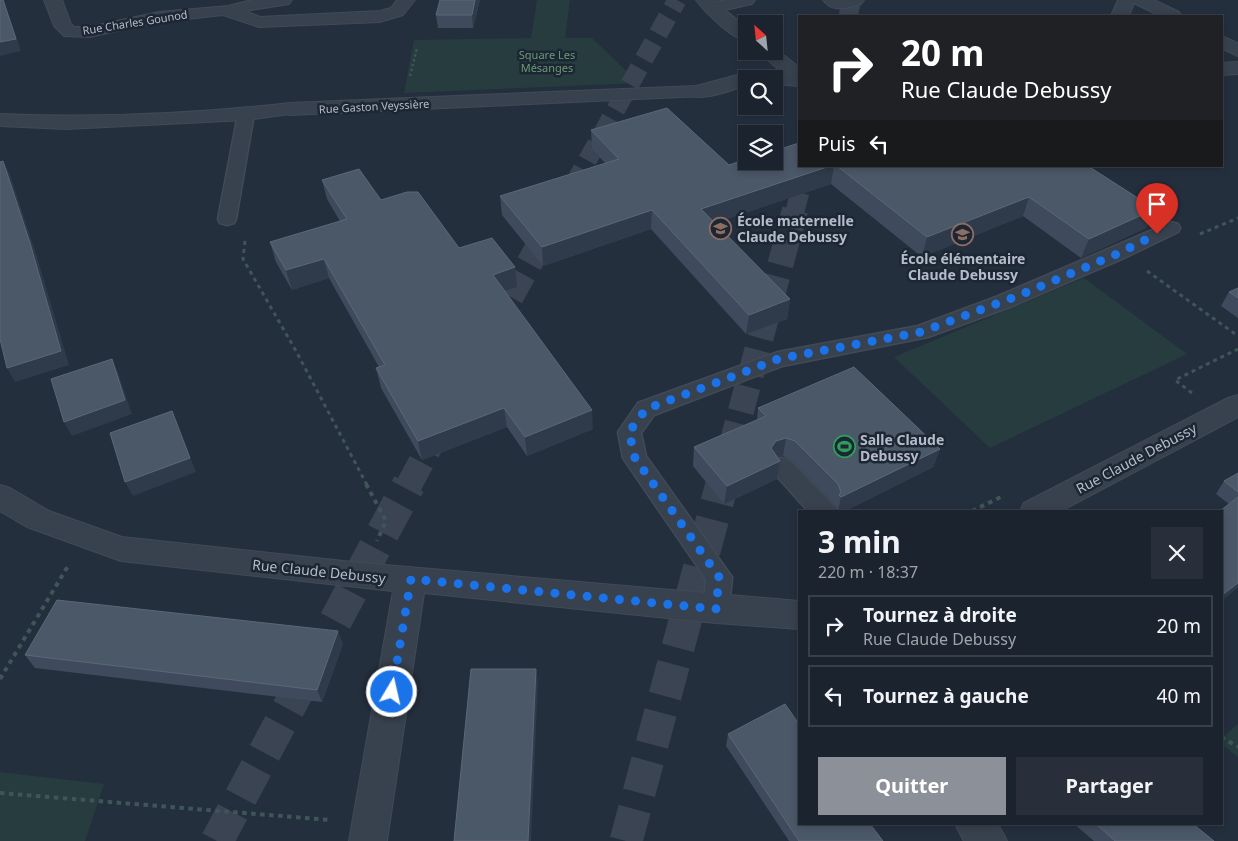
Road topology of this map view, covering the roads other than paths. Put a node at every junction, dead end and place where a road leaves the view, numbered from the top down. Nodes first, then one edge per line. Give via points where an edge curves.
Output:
1 (53, 0) edge
2 (283, 0) edge
3 (406, 0) edge
4 (746, 0) edge
5 (832, 0) edge
6 (855, 0) edge
7 (1127, 0) edge
8 (1141, 0) edge
9 (709, 4) edge
10 (224, 10) junction
11 (1120, 15) edge
12 (1171, 15) edge
13 (738, 29) edge
14 (1223, 42) edge
15 (1238, 50) edge
16 (777, 60) edge
17 (1238, 68) edge
18 (1223, 69) edge
19 (798, 77) edge
20 (783, 78) edge
21 (798, 78) edge
22 (738, 82) edge
23 (246, 114) junction
24 (0, 120) edge
25 (227, 219) road end
26 (1171, 228) dead end
27 (1238, 405) edge
28 (782, 467) dead end
29 (0, 496) edge
30 (821, 510) edge
31 (1037, 510) edge
32 (411, 579) junction
33 (716, 609) junction
34 (798, 615) edge
35 (975, 825) edge
36 (369, 832) edge
37 (988, 841) edge

1 - 10 street, Rue Charles Gounod via 63,26 70,32 89,32 159,17
2 - 10 street
3 - 10 street, Rue Charles Gounod via 394,15 375,17 259,22
4 - 9 street
5 - 6 street via 840,4
7 - 11 street
8 - 12 street
9 - 13 street
14 - 15 street
16 - 19 street
17 - 18 street
20 - 21 street, Rue Gaston Veyssière
22 - 23 street, Rue Gaston Veyssière via 696,92 290,109
23 - 24 street, Rue Gaston Veyssière via 66,123
23 - 25 lane
26 - 33 lane via 1003,302 921,332 778,359 646,409 629,432 635,458 719,577
27 - 31 street, Rue Claude Debussy
28 - 30 lane
29 - 32 street, Rue Claude Debussy via 38,519 121,549
32 - 33 street, Rue Claude Debussy
32 - 36 street
33 - 34 street, Rue Claude Debussy
35 - 37 street

